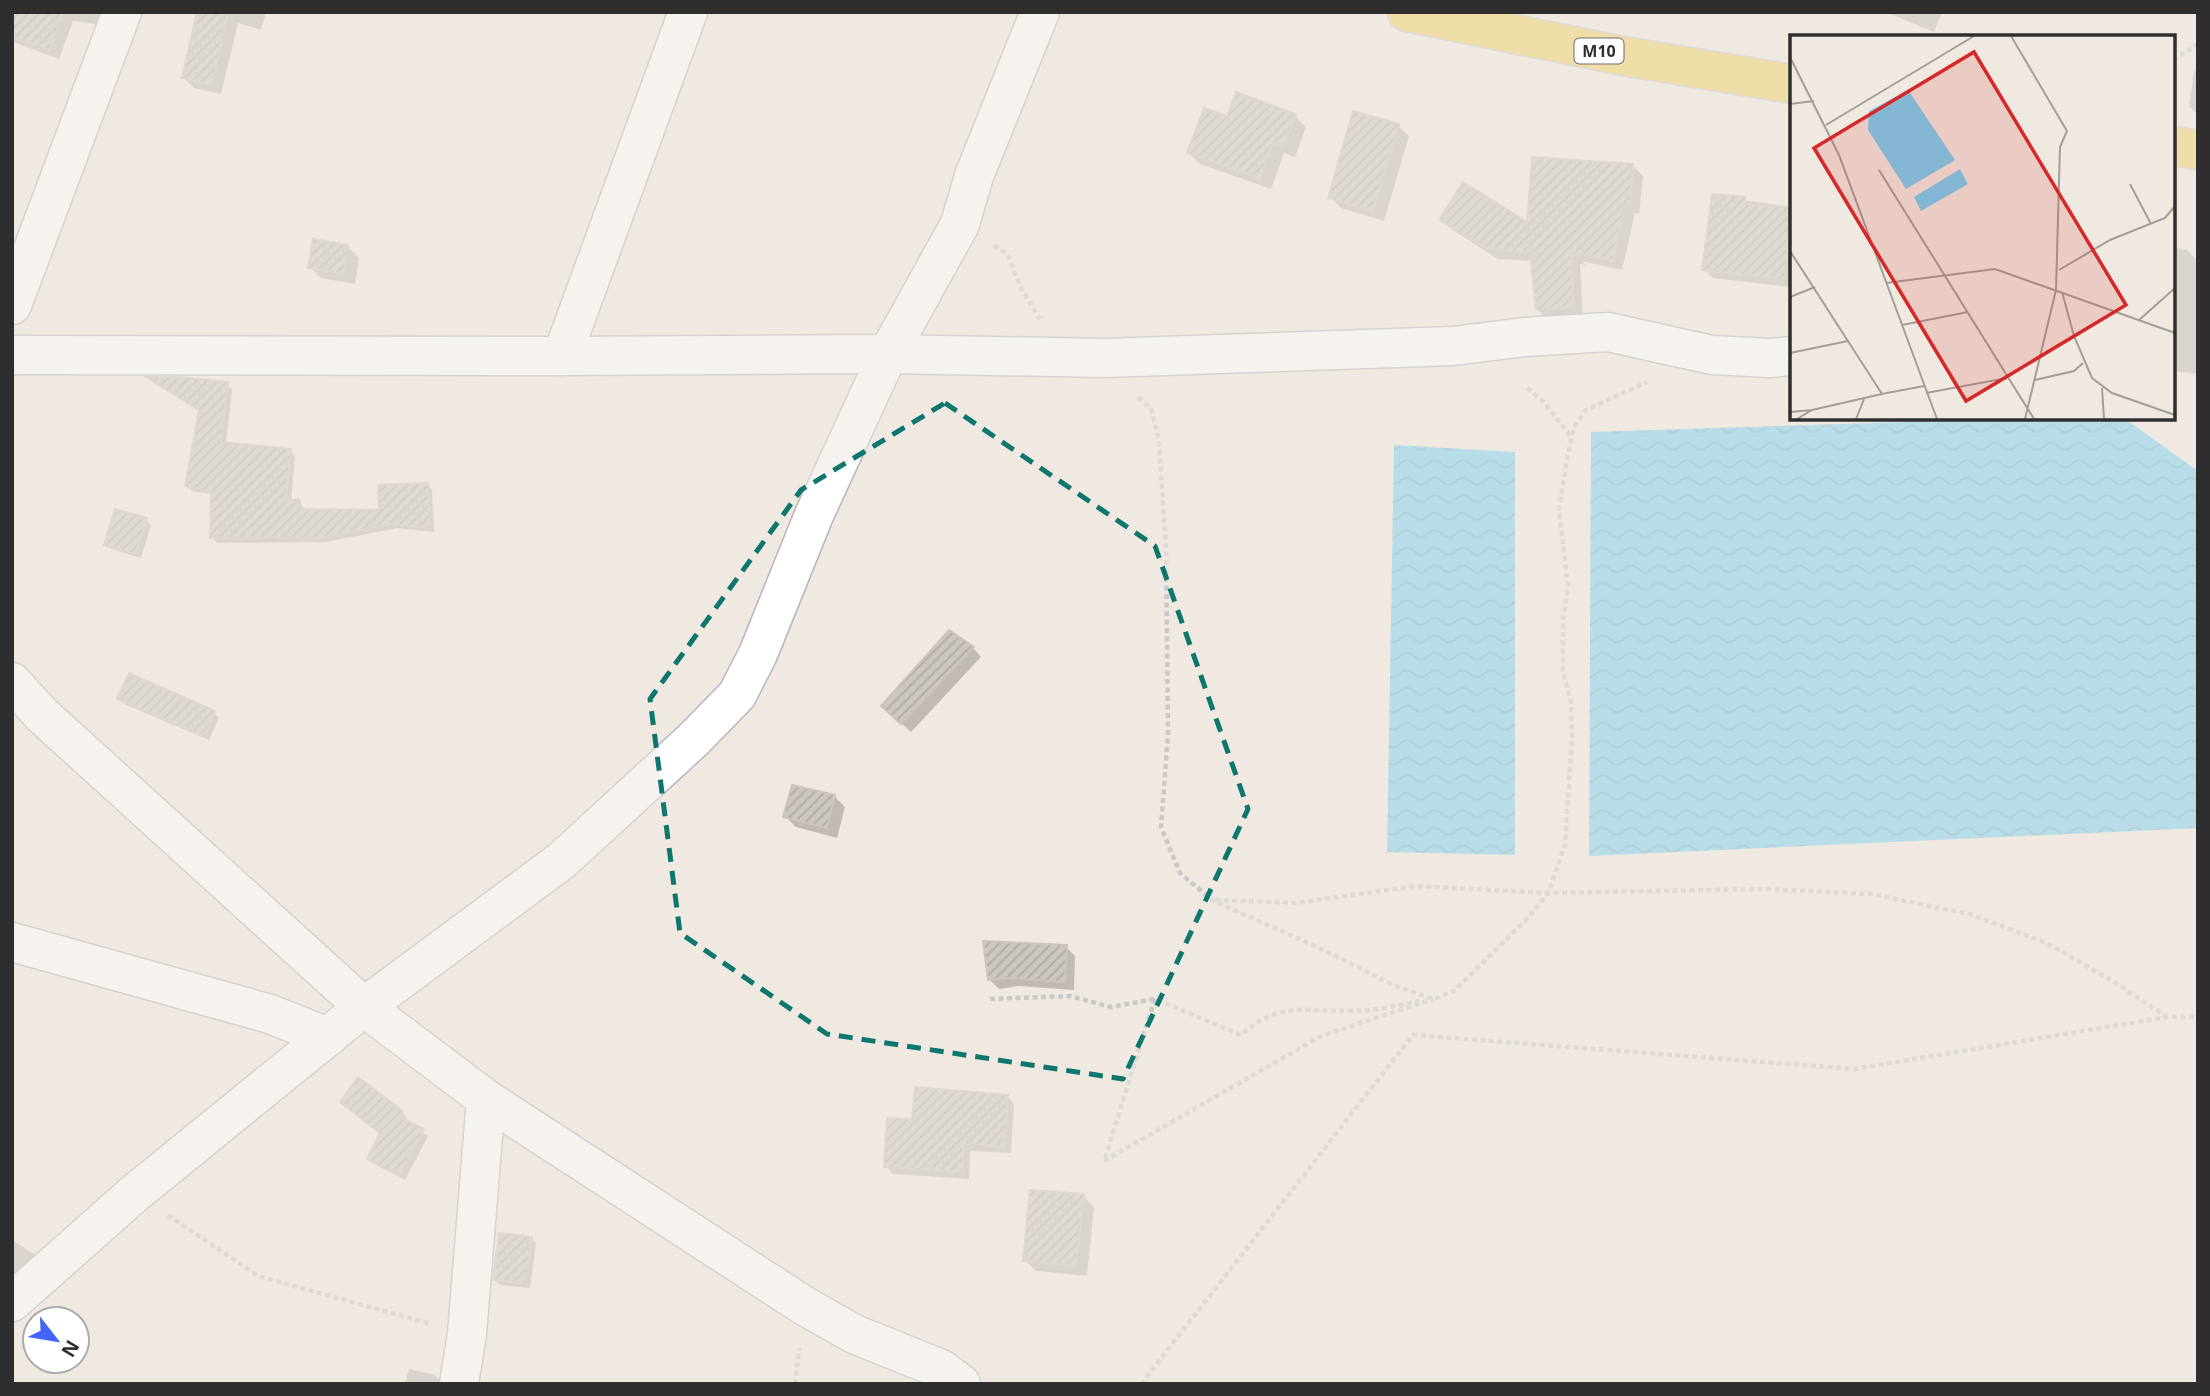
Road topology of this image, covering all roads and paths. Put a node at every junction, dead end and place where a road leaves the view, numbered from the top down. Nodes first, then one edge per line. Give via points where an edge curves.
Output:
1 (122, 12) edge
2 (688, 12) edge
3 (1040, 12) edge
4 (1407, 12) edge
5 (2198, 44) edge
6 (2175, 59) edge
7 (1790, 84) edge
8 (2175, 146) edge
9 (2198, 150) edge
10 (960, 224) junction
11 (12, 305) edge
12 (888, 354) junction
13 (12, 355) edge
14 (562, 356) junction
15 (1790, 356) edge
16 (1080, 358) junction
17 (1653, 379) dead end
18 (1527, 388) dead end
19 (1135, 393) dead end
20 (1572, 438) junction
21 (12, 682) edge
22 (1548, 892) junction
23 (1212, 900) junction
24 (12, 942) edge
25 (990, 999) dead end
26 (1155, 999) junction
27 (1434, 999) junction
28 (364, 1007) junction
29 (2168, 1017) junction
30 (2198, 1017) edge
31 (328, 1037) junction
32 (486, 1099) junction
33 (135, 1193) junction
34 (12, 1302) edge
35 (467, 1334) junction
36 (460, 1384) edge
37 (961, 1384) edge
38 (1141, 1384) edge

1 - 11 street
2 - 14 street
3 - 10 street via 974,176
4 - 7 main road, M10 via 1623,56
5 - 6 path
8 - 9 main road
10 - 12 street
10 - 16 path via 1007,254 1045,328
12 - 14 street
12 - 16 street
12 - 28 street via 737,695 561,861
13 - 14 street
15 - 16 street via 1712,355 1608,331 1452,346
17 - 20 path via 1586,410
18 - 20 path
19 - 23 path via 1152,410 1163,483 1168,735 1161,827 1180,873
20 - 22 path via 1559,510 1568,586 1563,672 1571,701 1572,737 1565,845
21 - 28 street via 42,715
22 - 23 path via 1415,886 1296,903
22 - 27 path via 1454,991
22 - 29 path via 1763,888 1883,896 1969,914 2047,943
23 - 27 path via 1393,985
24 - 31 street via 270,1014
25 - 26 path via 1070,996 1111,1007
26 - 27 path via 1241,1035 1257,1020 1284,1010 1357,1012
26 - 27 path via 1104,1161 1321,1036
28 - 31 street
28 - 32 street
29 - 30 path
29 - 38 path via 1854,1069 1413,1035
31 - 33 street
32 - 35 street
32 - 37 street via 803,1305 854,1334 941,1369
33 - 34 street
33 - 35 path via 258,1276
35 - 36 street

